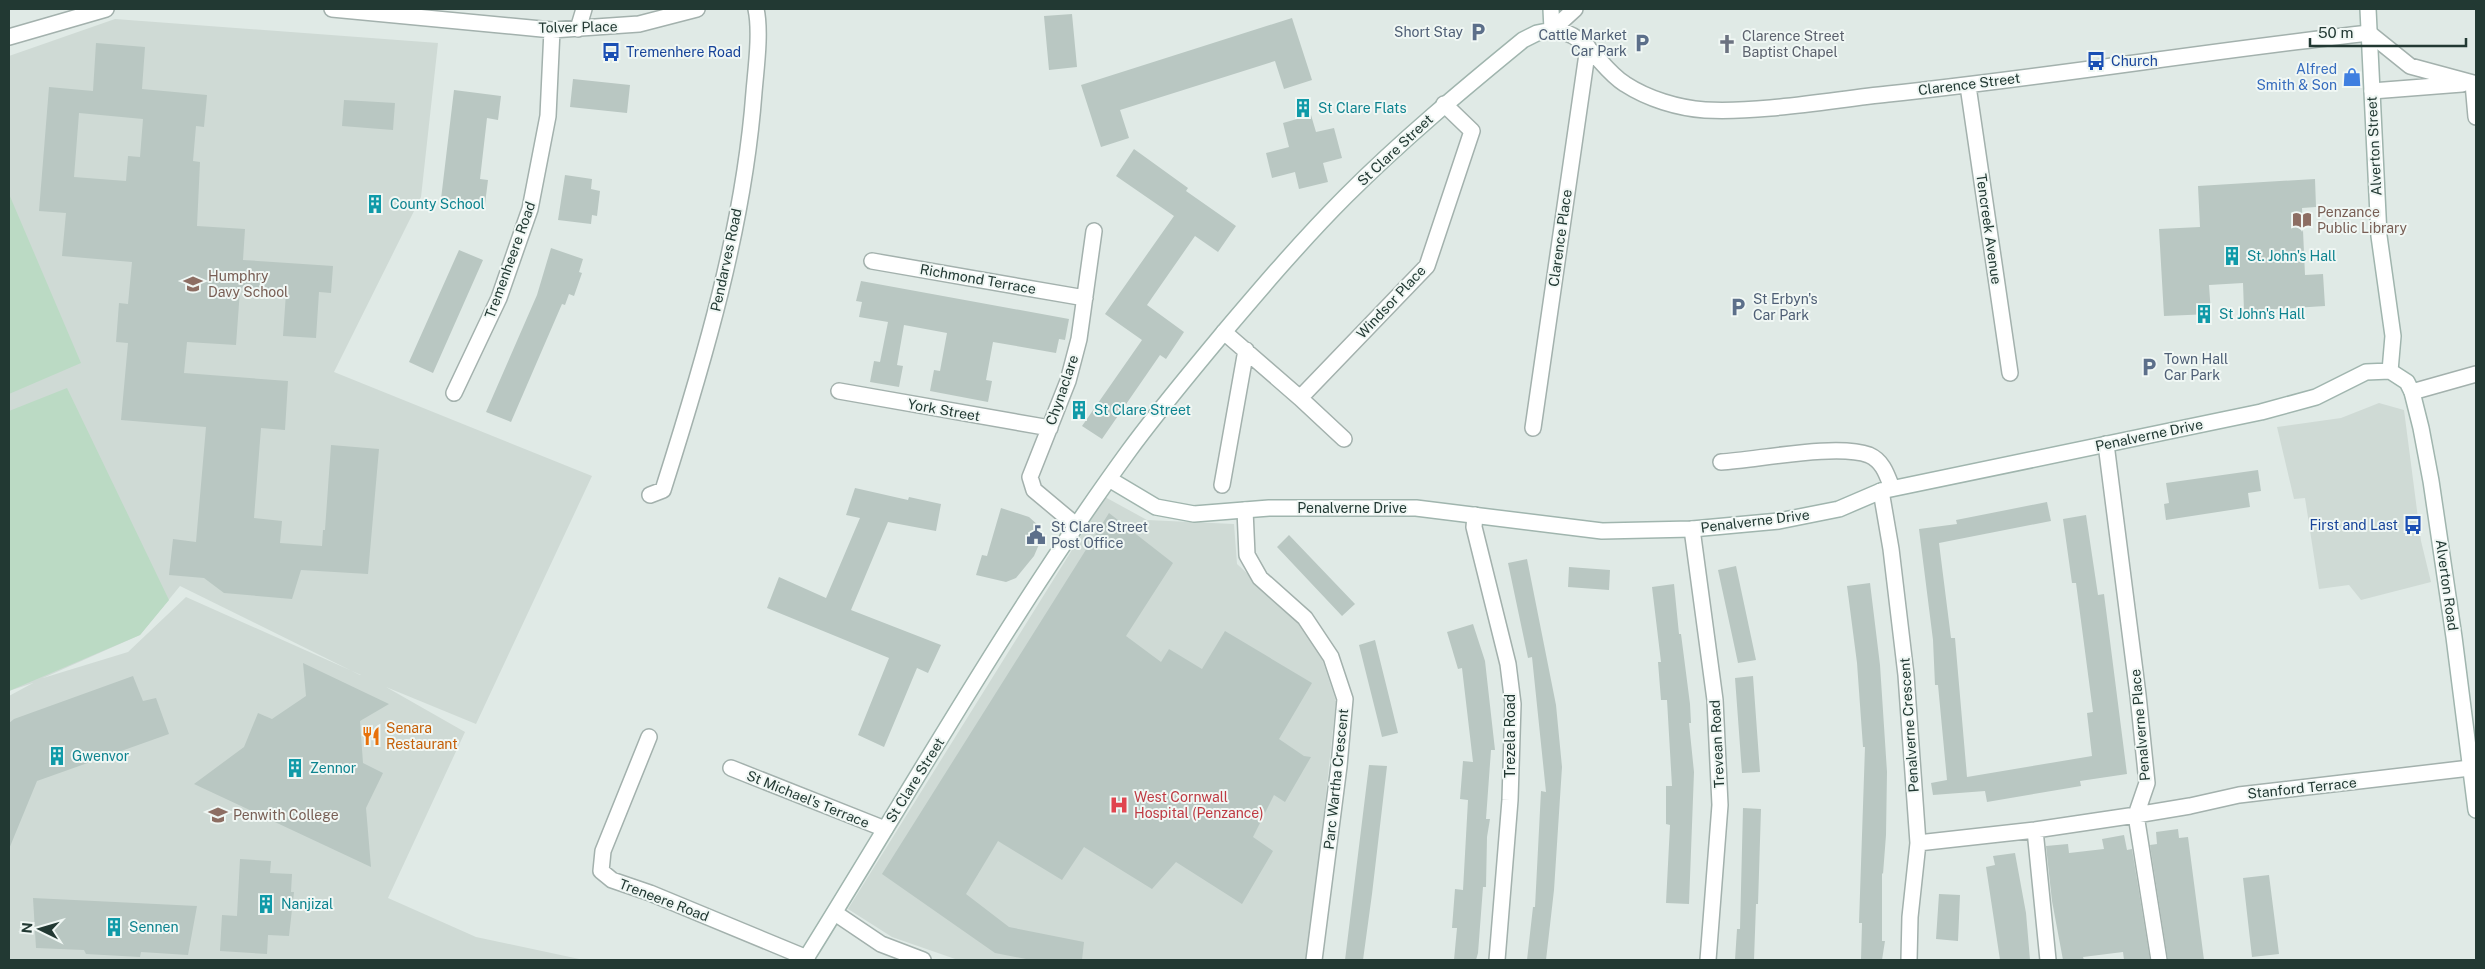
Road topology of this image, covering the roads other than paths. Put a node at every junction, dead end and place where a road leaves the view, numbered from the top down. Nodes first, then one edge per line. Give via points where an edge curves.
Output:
1 (106, 9) edge
2 (332, 9) edge
3 (584, 9) edge
4 (697, 9) edge
5 (756, 9) edge
6 (1551, 9) edge
7 (1575, 9) edge
8 (2368, 9) edge
9 (459, 14) edge
10 (578, 29) junction
11 (552, 30) junction
12 (1552, 30) junction
13 (2369, 33) junction
14 (9, 37) edge
15 (1588, 47) junction
16 (2475, 83) edge
17 (1968, 86) junction
18 (2372, 91) junction
19 (1444, 104) junction
20 (2476, 117) edge
21 (1094, 231) dead end
22 (872, 261) dead end
23 (1085, 298) junction
24 (1224, 332) junction
25 (1246, 350) junction
26 (2390, 371) junction
27 (2010, 373) dead end
28 (2476, 374) edge
29 (839, 391) dead end
30 (2412, 392) junction
31 (454, 393) dead end
32 (1300, 398) junction
33 (1050, 428) junction
34 (1533, 428) dead end
35 (1344, 439) dead end
36 (2106, 444) junction
37 (1720, 462) dead end
38 (1109, 479) junction
39 (1222, 485) dead end
40 (1887, 490) junction
41 (650, 495) dead end
42 (1245, 510) junction
43 (1474, 515) junction
44 (1077, 526) junction
45 (1692, 529) junction
46 (649, 737) dead end
47 (731, 768) dead end
48 (2470, 768) junction
49 (2476, 810) edge
50 (2136, 815) junction
51 (886, 829) junction
52 (2035, 830) junction
53 (1918, 843) junction
54 (835, 913) junction
55 (806, 959) edge
56 (923, 960) edge
57 (1314, 960) edge
58 (1497, 960) edge
59 (1708, 960) edge
60 (1909, 960) edge
61 (2048, 960) edge
62 (2159, 960) edge

1 - 14 street
2 - 9 street, Tolver Place
3 - 10 street
4 - 10 street, Tolver Place via 638,24
5 - 41 street, Pendarves Road via 751,126 716,312 663,490
6 - 12 street
7 - 12 street
8 - 13 street, Alverton Street
9 - 11 street, Tolver Place
10 - 11 street, Tolver Place
11 - 31 street, Tremenheere Road via 548,116 530,209 499,298
12 - 15 street, Clarence Street via 1569,33
12 - 19 street, St Clare Street via 1523,40
13 - 16 street via 2410,66
13 - 17 street, Clarence Street
13 - 18 street, Alverton Street
15 - 17 street, Clarence Street via 1624,84 1657,101 1705,110 1761,108
15 - 34 street, Clarence Place
16 - 18 street
16 - 20 street
17 - 27 street, Tencreek Avenue
18 - 26 street, Alverton Street via 2379,236 2393,336
19 - 24 street, St Clare Street via 1344,198
19 - 32 street, Windsor Place via 1472,131 1427,266
21 - 23 street, Chynaclare
22 - 23 street, Richmond Terrace
23 - 33 street, Chynaclare via 1068,381
24 - 25 street
24 - 38 street, St Clare Street
25 - 32 street
25 - 39 street
26 - 30 street, Alverton Road via 2407,382
26 - 36 street, Penalverne Drive via 2366,372 2316,397 2261,412
28 - 30 street
29 - 33 street, York Street
30 - 48 street, Alverton Road via 2435,507
32 - 35 street
33 - 44 street, Chynaclare via 1030,478 1034,490
36 - 40 street, Penalverne Drive
36 - 50 street, Penalverne Place via 2147,783
37 - 40 street, Penalverne Crescent via 1848,450 1870,456 1884,468
38 - 42 street, Penalverne Drive via 1156,507 1194,514
38 - 44 street, St Clare Street
40 - 45 street, Penalverne Drive via 1839,509 1779,521
40 - 53 street, Penalverne Crescent via 1906,676
42 - 43 street, Penalverne Drive via 1416,508
42 - 57 street, Parc Wartha Crescent via 1247,555 1260,578 1305,618 1331,657 1345,699
43 - 45 street, Penalverne Drive via 1602,531
43 - 58 street, Trezela Road via 1474,527 1508,664 1513,704 1510,800
44 - 51 street, St Clare Street via 1009,629
45 - 59 street, Trevean Road via 1716,700 1720,805
46 - 55 street, Treneere Road via 603,851 601,871 612,880
47 - 51 street, St Michael's Terrace
48 - 49 street, Alverton Road
48 - 50 street, Stanford Terrace via 2239,795
50 - 52 street
50 - 62 street
51 - 54 street, St Clare Street
52 - 53 street
52 - 61 street
53 - 60 street, Penalverne Crescent
54 - 55 street, St Clare Street
54 - 56 street via 881,944

